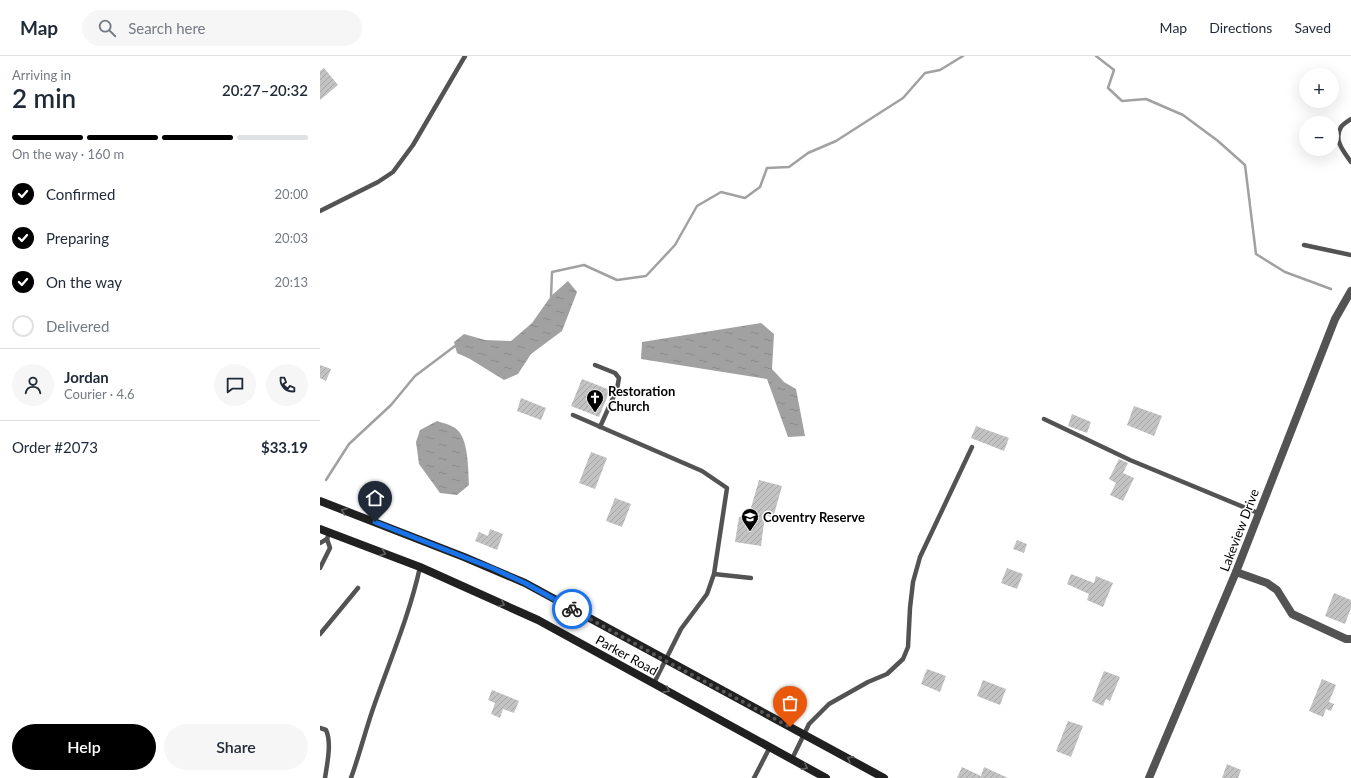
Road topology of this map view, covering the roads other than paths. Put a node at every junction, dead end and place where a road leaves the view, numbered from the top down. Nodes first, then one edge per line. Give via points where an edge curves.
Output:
1 (465, 56) edge
2 (1351, 118) edge
3 (1351, 162) edge
4 (320, 211) edge
5 (1304, 244) dead end
6 (1351, 254) edge
7 (1351, 291) edge
8 (595, 364) dead end
9 (573, 415) dead end
10 (1044, 419) dead end
11 (600, 427) junction
12 (972, 447) dead end
13 (320, 501) edge
14 (1258, 513) junction
15 (320, 529) edge
16 (328, 536) junction
17 (320, 544) edge
18 (420, 567) junction
19 (320, 568) edge
20 (1236, 572) junction
21 (714, 574) junction
22 (751, 578) dead end
23 (358, 588) dead end
24 (320, 634) edge
25 (1351, 639) edge
26 (666, 661) junction
27 (654, 683) junction
28 (320, 728) edge
29 (804, 734) junction
30 (770, 747) junction
31 (792, 759) junction
32 (325, 778) edge
33 (351, 778) edge
34 (754, 778) edge
35 (826, 778) edge
36 (884, 778) edge
37 (1149, 778) edge

1 - 4 lane via 393,172
2 - 3 lane via 1341,127 1338,138
5 - 6 lane
7 - 14 street, Lakeview Drive via 1335,319
8 - 11 lane via 619,378 617,389
9 - 11 lane
10 - 14 lane via 1130,460
11 - 21 lane via 702,471 727,488
12 - 29 lane via 920,557 912,589 908,647 903,659 887,674 829,704 809,724
26 -> 13 main road, Parker Road via 525,583 464,556
14 - 20 street, Lakeview Drive
15 - 16 main road, Parker Road
16 - 17 lane
16 -> 18 main road, Parker Road
16 - 19 lane via 330,548
18 -> 27 main road, Parker Road via 538,620
18 - 33 lane via 408,612
20 - 25 street via 1267,582 1277,590 1292,614
20 - 37 street, Lakeview Drive
21 - 22 lane
21 - 26 lane via 707,594 681,628
23 - 24 lane
26 - 27 lane
26 - 29 main road, Parker Road
27 -> 30 main road, Parker Road
28 - 32 lane via 326,730 328,735
29 - 31 lane
36 -> 29 main road, Parker Road
30 - 31 main road, Parker Road
30 - 34 lane
31 -> 35 main road, Parker Road

